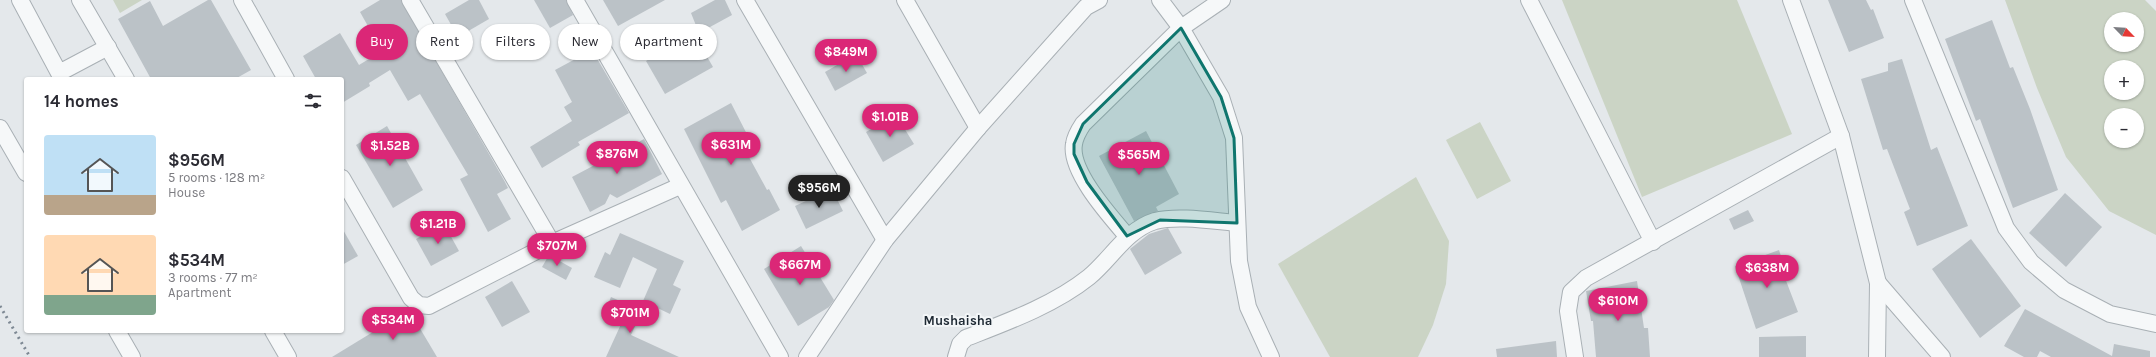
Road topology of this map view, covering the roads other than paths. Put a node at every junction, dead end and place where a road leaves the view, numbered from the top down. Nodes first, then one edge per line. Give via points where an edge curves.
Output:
1 (20, 0) edge
2 (80, 0) edge
3 (242, 0) edge
4 (410, 0) edge
5 (575, 0) edge
6 (745, 0) edge
7 (905, 0) edge
8 (1160, 0) edge
9 (1222, 0) edge
10 (1529, 0) edge
11 (1791, 0) edge
12 (1913, 0) edge
13 (1089, 2) edge
14 (1181, 28) junction
15 (108, 47) junction
16 (125, 77) edge
17 (285, 77) edge
18 (0, 128) edge
19 (978, 128) junction
20 (1841, 136) junction
21 (24, 170) edge
22 (344, 182) edge
23 (680, 186) junction
24 (1237, 223) junction
25 (1127, 236) junction
26 (885, 240) junction
27 (1653, 242) junction
28 (552, 243) junction
29 (1878, 282) junction
30 (2156, 324) edge
31 (118, 333) edge
32 (274, 333) edge
33 (132, 357) edge
34 (288, 357) edge
35 (780, 357) edge
36 (807, 357) edge
37 (956, 357) edge
38 (1271, 357) edge
39 (1575, 357) edge
40 (1878, 357) edge
41 (1942, 357) edge

1 - 15 street via 59,73
2 - 15 street
3 - 17 street
4 - 28 street
5 - 23 street
6 - 26 street
7 - 19 street
8 - 14 street
9 - 14 street
10 - 27 street
11 - 20 street
12 - 30 street via 2006,228 2031,262 2064,290 2110,314
13 - 19 street
14 - 24 street via 1221,97 1234,138
14 - 25 street via 1083,124 1074,144 1077,167 1106,212
15 - 16 street
18 - 21 street
19 - 26 street
20 - 27 street
20 - 29 street
22 - 28 street via 401,282 419,305 429,306 440,302
23 - 28 street
23 - 35 street
24 - 25 street via 1160,220
24 - 38 street via 1239,261 1248,307
25 - 37 street via 1111,257 1088,278 1026,313 966,338 960,344
26 - 36 street
27 - 39 street via 1586,278 1571,292 1568,311
29 - 40 street
29 - 41 street
31 - 33 street
32 - 34 street

